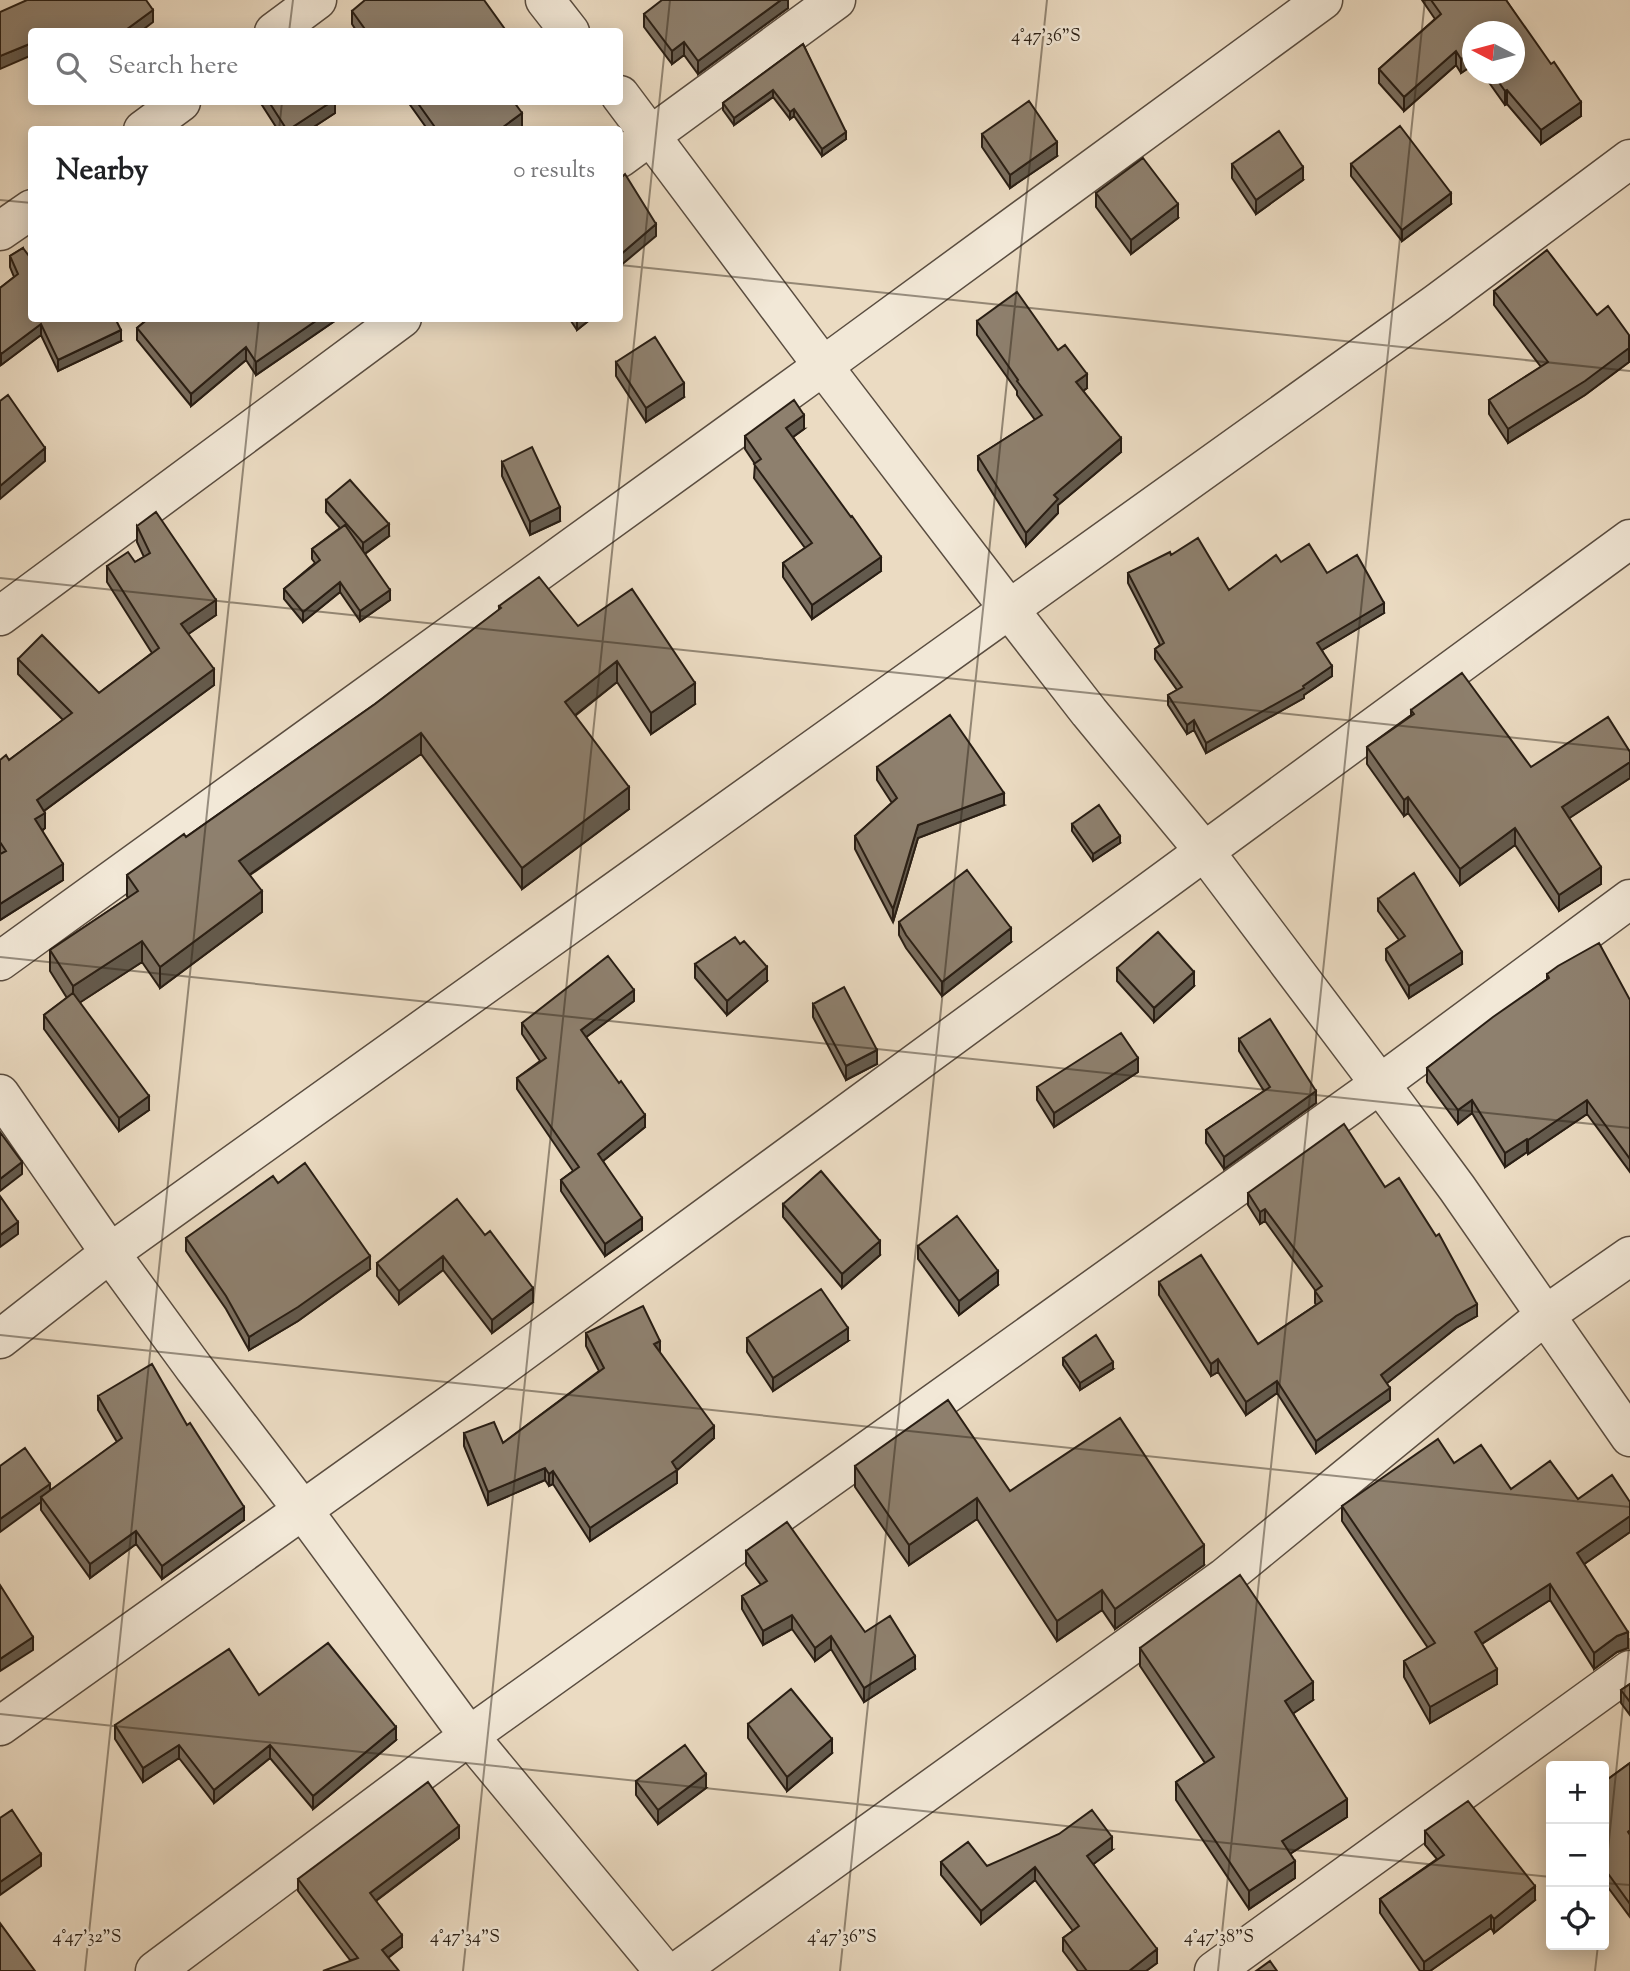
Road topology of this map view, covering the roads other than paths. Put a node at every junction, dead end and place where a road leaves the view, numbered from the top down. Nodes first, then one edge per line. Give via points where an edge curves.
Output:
1 (317, 0) edge
2 (545, 0) edge
3 (836, 0) edge
4 (1323, 0) edge
5 (279, 28) edge
6 (567, 28) edge
7 (623, 99) edge
8 (176, 105) edge
9 (148, 126) edge
10 (651, 135) junction
11 (623, 156) edge
12 (1630, 159) edge
13 (28, 212) edge
14 (0, 231) edge
15 (397, 322) edge
16 (823, 366) junction
17 (1630, 538) edge
18 (1009, 609) junction
19 (0, 616) edge
20 (1205, 852) junction
21 (1630, 899) edge
22 (0, 961) edge
23 (1380, 1084) junction
24 (0, 1094) edge
25 (110, 1253) junction
26 (1630, 1256) edge
27 (1544, 1316) junction
28 (0, 1339) edge
29 (1630, 1437) edge
30 (302, 1509) junction
31 (1630, 1670) edge
32 (0, 1726) edge
33 (469, 1736) junction
34 (155, 1971) edge
35 (664, 1971) edge
36 (678, 1971) edge
37 (1214, 1971) edge

1 - 5 street
2 - 6 street
3 - 10 street
4 - 16 street
7 - 10 street
8 - 9 street
10 - 11 street
10 - 16 street
12 - 18 street
13 - 14 street
15 - 19 street
16 - 18 street
16 - 22 street
17 - 20 street
18 - 20 street
18 - 25 street
20 - 23 street
20 - 30 street
21 - 23 street
23 - 27 street
23 - 33 street
24 - 25 street
25 - 28 street
25 - 30 street
26 - 27 street
27 - 29 street
27 - 36 street via 1224,1578
30 - 32 street
30 - 33 street
31 - 37 street
33 - 34 street
33 - 35 street

